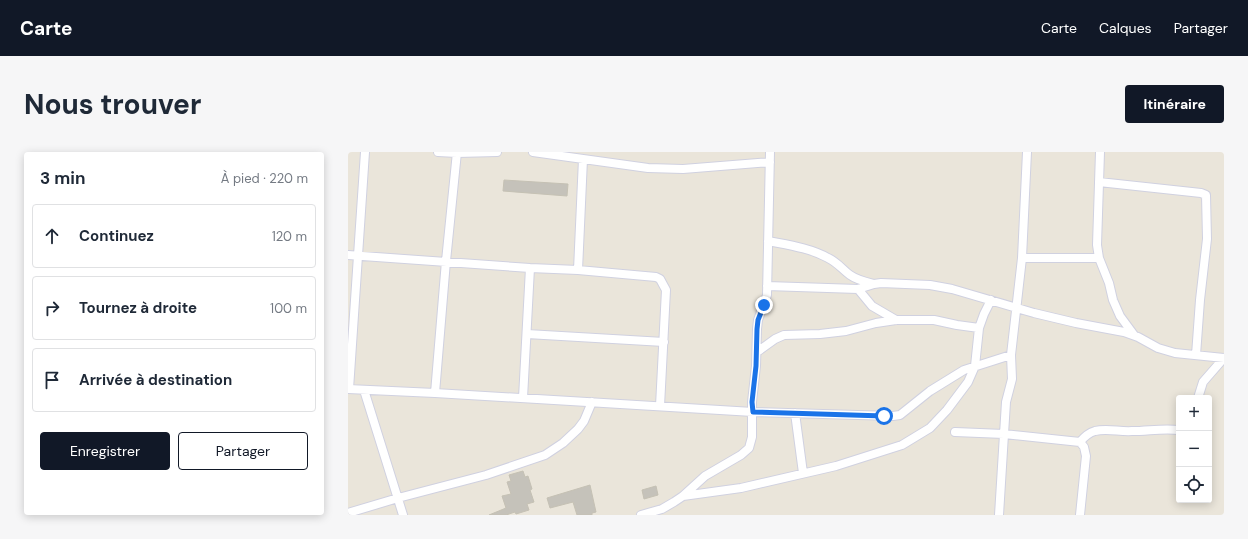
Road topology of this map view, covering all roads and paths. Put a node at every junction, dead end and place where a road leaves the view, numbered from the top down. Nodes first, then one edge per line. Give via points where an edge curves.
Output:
1 (365, 152) edge
2 (438, 152) edge
3 (497, 152) edge
4 (533, 152) edge
5 (537, 152) edge
6 (770, 152) edge
7 (1027, 152) edge
8 (1100, 152) edge
9 (457, 153) edge
10 (583, 159) junction
11 (770, 162) junction
12 (1099, 182) junction
13 (768, 241) junction
14 (348, 255) edge
15 (357, 256) junction
16 (1022, 258) junction
17 (1099, 258) junction
18 (446, 262) junction
19 (530, 268) junction
20 (578, 270) junction
21 (874, 284) junction
22 (767, 286) junction
23 (858, 289) junction
24 (991, 300) junction
25 (1017, 307) junction
26 (896, 320) junction
27 (979, 328) junction
28 (527, 334) junction
29 (1134, 335) junction
30 (664, 342) junction
31 (757, 352) junction
32 (1011, 354) junction
33 (1196, 355) junction
34 (1224, 358) edge
35 (974, 366) junction
36 (348, 389) edge
37 (364, 390) junction
38 (435, 393) junction
39 (1199, 395) edge
40 (523, 398) junction
41 (592, 402) junction
42 (660, 406) junction
43 (753, 412) junction
44 (795, 413) junction
45 (1176, 430) edge
46 (955, 432) dead end
47 (1004, 434) junction
48 (1080, 442) junction
49 (803, 473) junction
50 (683, 496) junction
51 (398, 498) junction
52 (348, 513) edge
53 (403, 515) edge
54 (640, 515) edge
55 (999, 515) edge
56 (1080, 515) edge

1 - 15 street
2 - 9 street
3 - 9 street
4 - 5 street
5 - 10 street
6 - 11 street
7 - 16 street
8 - 12 street
9 - 18 street
10 - 11 street via 648,168 683,169
10 - 20 street
11 - 13 street
12 - 17 street
12 - 33 street via 1206,195 1207,240
13 - 21 street via 830,258 851,276
13 - 22 street
14 - 15 street
15 - 18 street
15 - 36 street
16 - 17 street
16 - 25 street
17 - 29 street via 1120,316
18 - 19 street
18 - 38 street
19 - 20 street
19 - 28 street
20 - 30 street via 660,279 666,290
21 - 23 street
21 - 24 street via 930,285
22 - 23 street
22 - 31 street via 767,295 758,320
23 - 26 street via 872,306
24 - 25 street
24 - 27 street
25 - 29 street via 1041,315
25 - 32 street
26 - 27 street via 934,320
26 - 31 street via 846,331 784,335 775,338
27 - 35 street
28 - 30 street
28 - 40 street
29 - 33 street via 1158,348
30 - 42 street
31 - 43 street
32 - 35 street
32 - 47 street via 1012,379 1006,402
33 - 34 street
34 - 39 street via 1203,382
35 - 44 street via 930,391 900,415
35 - 49 street via 968,382 952,405 930,428 902,445 836,466
36 - 37 street
37 - 38 street
37 - 51 street
38 - 40 street
40 - 41 street
41 - 42 street
41 - 51 street via 578,429 563,443 544,455 486,475
42 - 43 street
43 - 44 street
43 - 50 street via 749,448 705,476
44 - 49 street
45 - 48 street via 1096,431 1088,434
46 - 47 street
47 - 48 street
47 - 55 street
48 - 56 street via 1086,456
49 - 50 street via 741,488
50 - 54 street via 662,508
51 - 52 street
51 - 53 street

